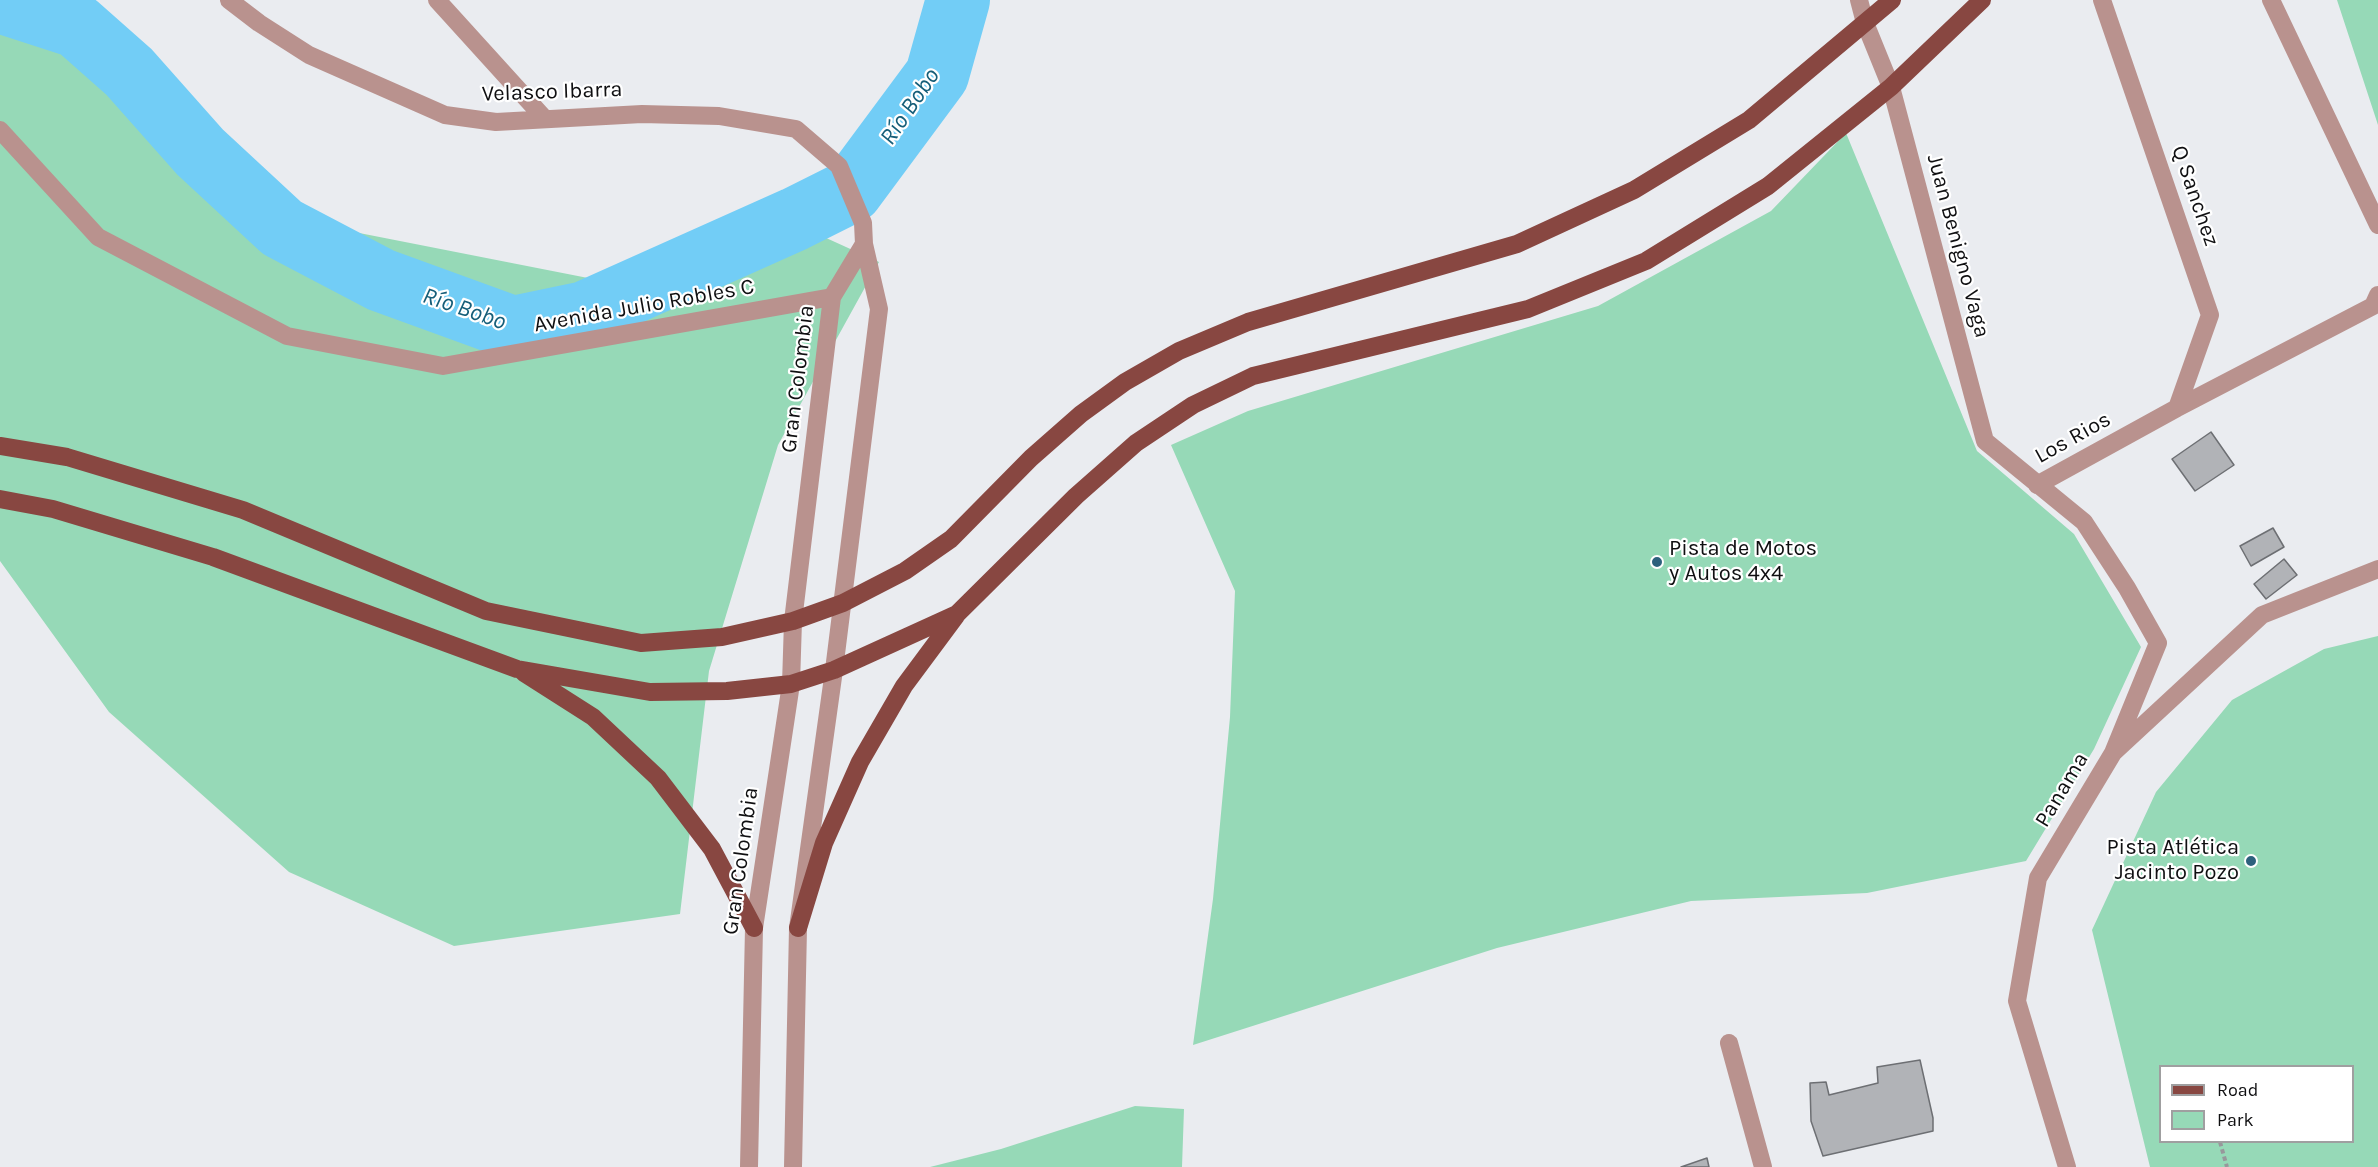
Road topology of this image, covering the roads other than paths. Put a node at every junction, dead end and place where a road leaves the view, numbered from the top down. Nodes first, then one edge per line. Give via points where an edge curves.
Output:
1 (229, 0) edge
2 (437, 0) edge
3 (1859, 0) edge
4 (1892, 0) edge
5 (1982, 0) edge
6 (2102, 0) edge
7 (2271, 0) edge
8 (1865, 23) junction
9 (1891, 87) junction
10 (545, 119) junction
11 (0, 130) edge
12 (2378, 225) edge
13 (864, 244) junction
14 (2378, 295) edge
15 (831, 297) junction
16 (2177, 408) junction
17 (0, 446) edge
18 (2037, 485) junction
19 (0, 499) edge
20 (2378, 569) edge
21 (843, 603) junction
22 (957, 614) junction
23 (793, 621) junction
24 (517, 669) junction
25 (834, 670) junction
26 (791, 684) junction
27 (2113, 753) junction
28 (754, 928) junction
29 (798, 928) junction
30 (1729, 1043) dead end
31 (749, 1167) edge
32 (793, 1167) edge
33 (1763, 1167) edge
34 (2067, 1167) edge

1 - 10 street, Velasco Ibarra via 309,55 445,115 496,122
2 - 10 street
3 - 8 street, Juan Benigno Vaga
4 - 8 main road
5 - 9 main road
6 - 16 street, Q Sanchez via 2210,315
7 - 12 street
8 - 9 street, Juan Benigno Vaga
8 - 21 main road via 1749,120 1634,190 1517,244 1248,322 1179,351 1125,382 1081,414 951,538 905,571
9 - 18 street, Juan Benigno Vaga via 1985,441
9 - 22 main road via 1768,186 1646,261 1528,309 1253,376 1193,405 1136,443 1076,496
10 - 13 street, Velasco Ibarra via 642,114 719,116 796,129 839,166 860,211
11 - 15 street, Avenida Julio Robles C via 98,237 287,336 443,366
13 - 15 street, Gran Colombia
13 - 21 street via 879,309
14 - 16 street, Los Rios via 2373,306
15 - 23 street, Gran Colombia
16 - 18 street, Los Rios
17 - 23 main road via 67,457 243,510 486,611 641,643 722,637
18 - 27 street, Los Rios via 2084,522 2158,643
19 - 24 main road via 53,509 213,557
20 - 27 street, Panama via 2262,615
21 - 23 main road
21 - 25 street
22 - 25 main road
22 - 29 main road via 904,686 860,762 824,843
23 - 26 street, Gran Colombia
24 - 26 main road via 650,692 727,691
24 - 28 main road via 593,717 658,778 712,849
25 - 26 main road
25 - 29 street
26 - 28 street, Gran Colombia
27 - 34 street, Panama via 2038,878 2017,1000
28 - 31 street, Gran Colombia
29 - 32 street
30 - 33 street

